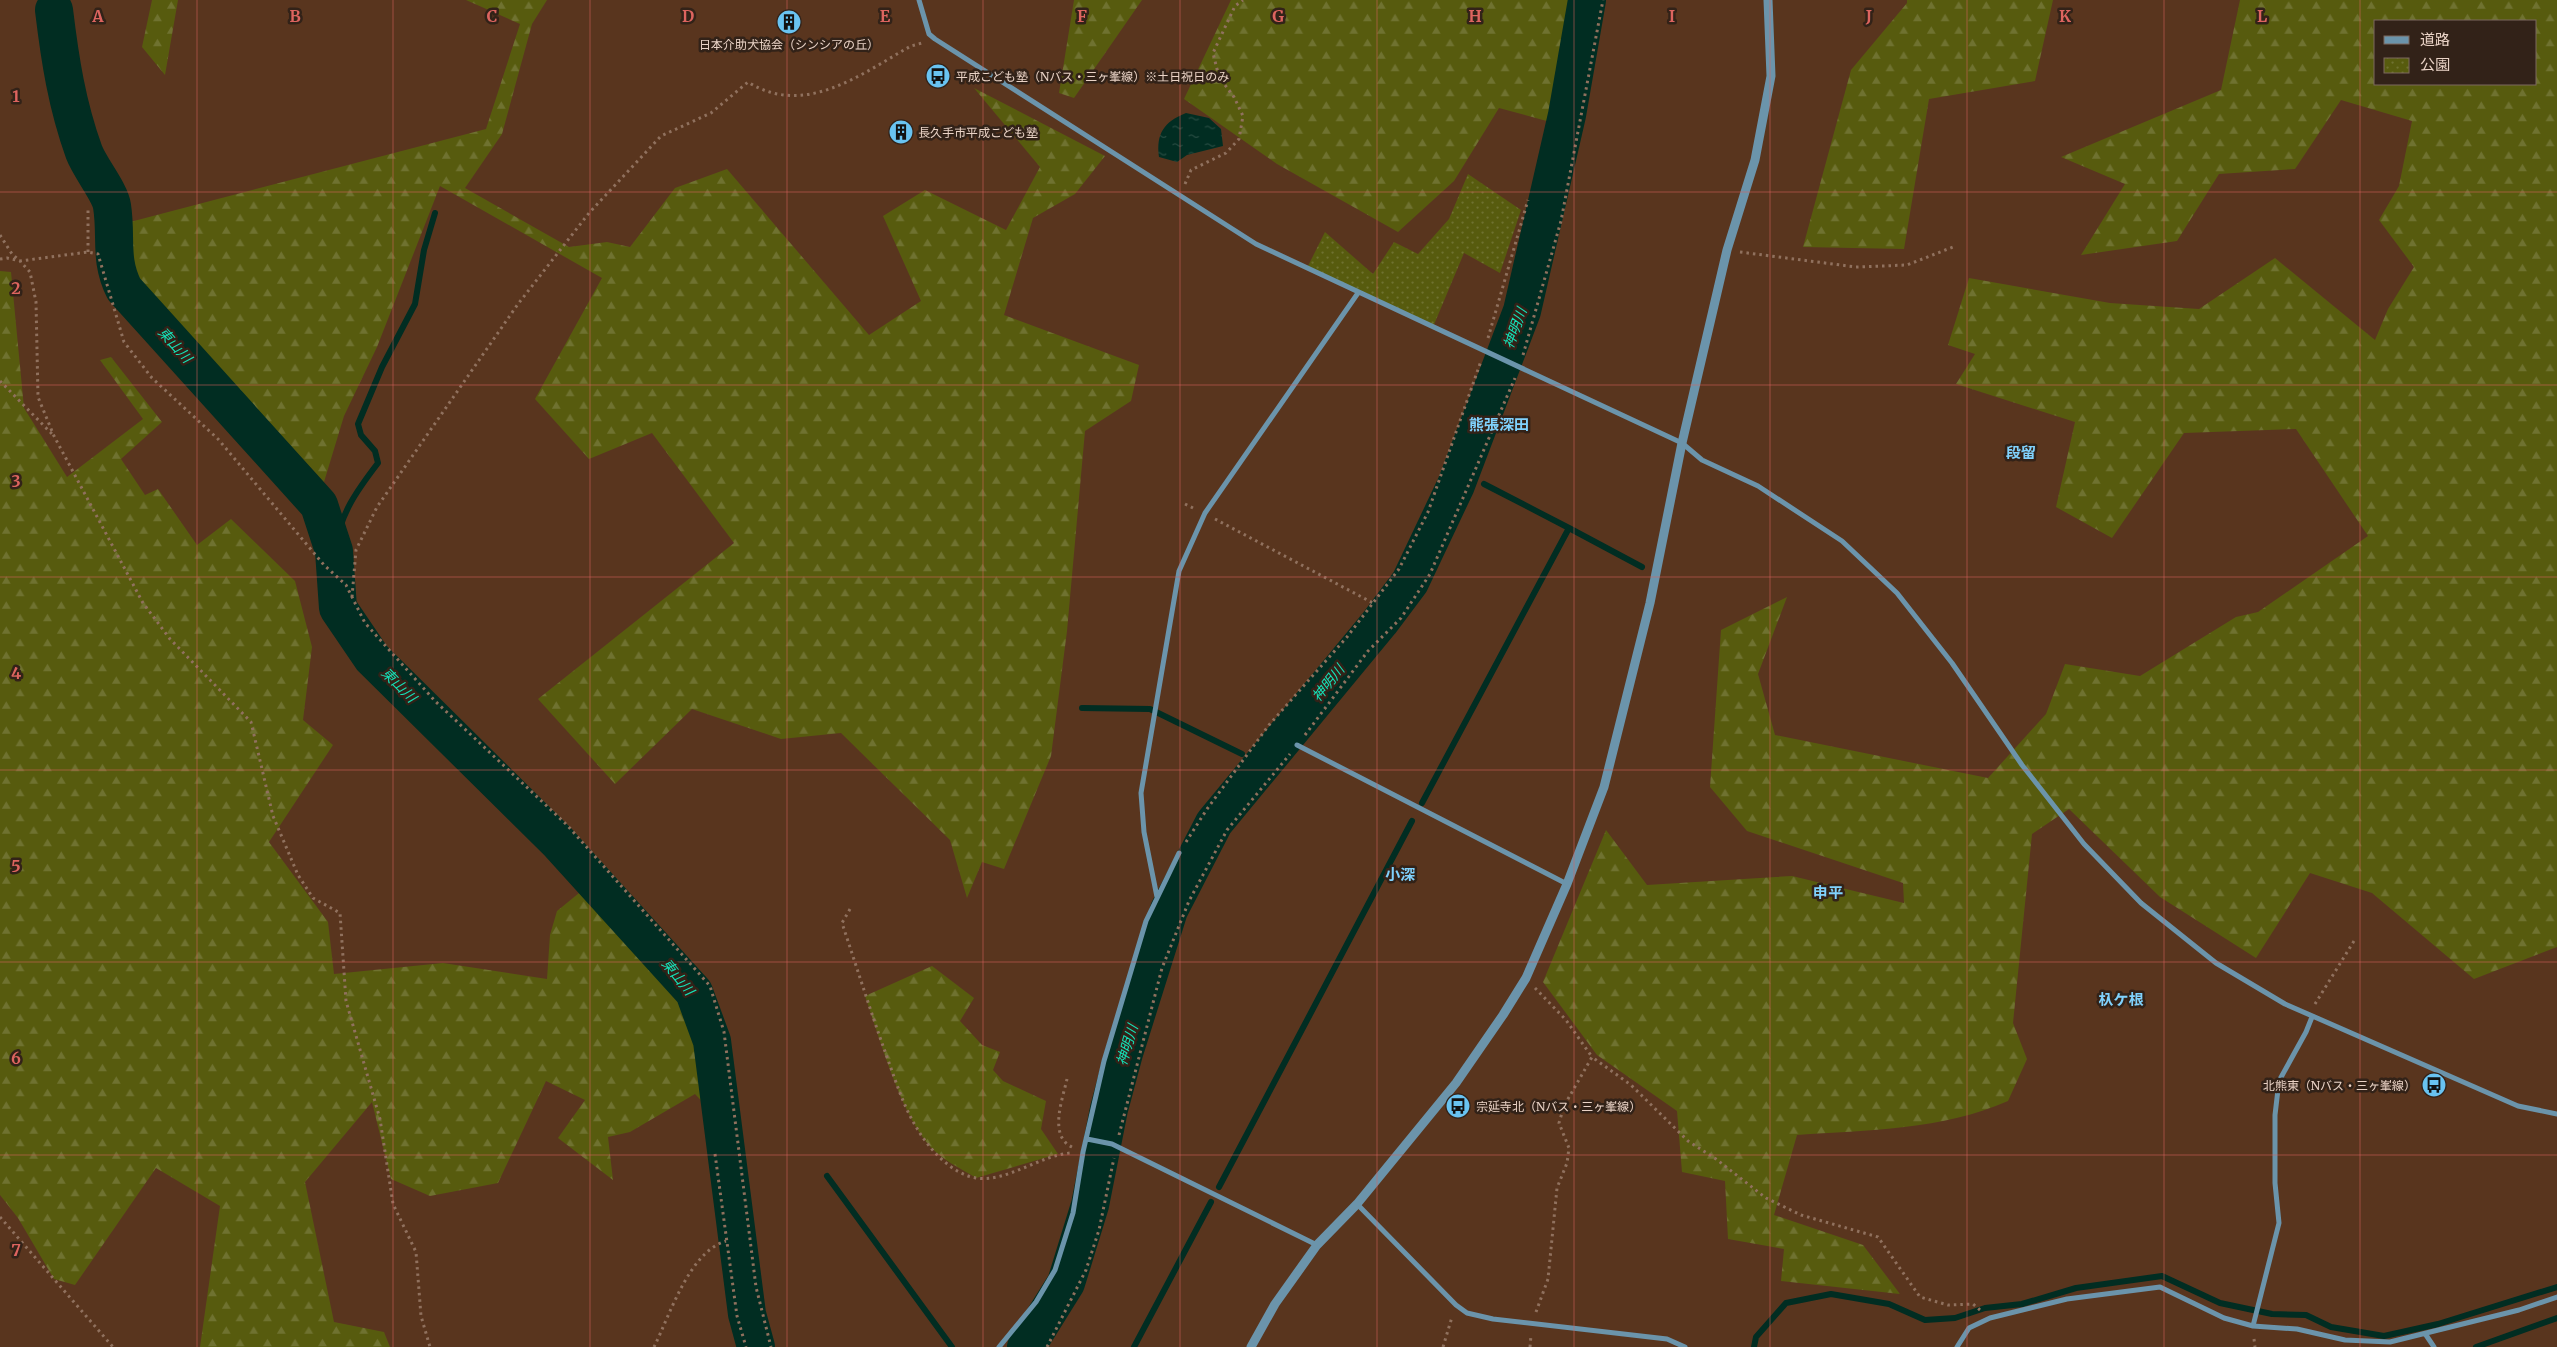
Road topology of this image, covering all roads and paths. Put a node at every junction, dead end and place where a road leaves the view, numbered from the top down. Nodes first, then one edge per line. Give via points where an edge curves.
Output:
1 (919, 0) edge
2 (1243, 0) edge
3 (1602, 0) edge
4 (1768, 0) edge
5 (935, 39) junction
6 (1180, 196) junction
7 (1528, 200) dead end
8 (88, 207) dead end
9 (0, 236) edge
10 (1953, 247) dead end
11 (1727, 250) junction
12 (88, 252) junction
13 (0, 259) edge
14 (20, 261) junction
15 (1358, 293) junction
16 (1485, 351) junction
17 (1519, 368) junction
18 (0, 381) edge
19 (54, 436) junction
20 (1682, 443) junction
21 (1185, 504) dead end
22 (1205, 513) junction
23 (352, 598) junction
24 (1373, 603) junction
25 (1297, 745) junction
26 (1179, 853) joint
27 (1567, 884) junction
28 (1157, 897) junction
29 (850, 909) dead end
30 (2354, 941) dead end
31 (1526, 978) junction
32 (2312, 1017) junction
33 (1592, 1057) junction
34 (1067, 1079) dead end
35 (2557, 1114) edge
36 (1089, 1139) junction
37 (1114, 1145) junction
38 (1082, 1152) junction
39 (715, 1154) dead end
40 (1357, 1204) junction
41 (0, 1217) edge
42 (726, 1241) junction
43 (1317, 1245) junction
44 (2557, 1297) edge
45 (1456, 1305) junction
46 (1990, 1318) junction
47 (1532, 1323) junction
48 (2253, 1326) junction
49 (2426, 1335) junction
50 (113, 1347) edge
51 (430, 1347) edge
52 (654, 1347) edge
53 (746, 1347) edge
54 (771, 1347) edge
55 (1000, 1347) edge
56 (1047, 1347) edge
57 (1251, 1347) edge
58 (1443, 1347) edge
59 (1685, 1347) edge
60 (1958, 1347) edge
61 (2434, 1347) edge

1 - 5 street via 929,34
2 - 6 path via 1235,6 1213,53 1219,77 1243,116 1239,139 1226,153 1191,170
3 - 17 path via 1560,221
4 - 11 street via 1771,76 1756,160
5 - 6 street
5 - 23 path via 911,46 836,88 790,97 764,92 748,82 711,113 661,136 588,213 518,304 377,507 356,550
6 - 15 street via 1256,244
7 - 16 path
8 - 12 path
9 - 14 path
10 - 11 path via 1907,265 1856,267
11 - 20 street
12 - 14 path
12 - 23 path via 98,254 124,342 146,371 218,439 324,565 346,585
13 - 14 path
14 - 19 path via 30,272 36,302 38,397
15 - 16 street
15 - 22 street
16 - 17 street
16 - 24 path via 1428,512 1399,569
17 - 20 street
17 - 25 path via 1430,574 1401,618 1368,651
18 - 19 path
19 - 51 path via 143,603 170,639 251,722 273,816 298,875 314,898 340,913 346,1001 380,1119 393,1204 416,1252 421,1316
20 - 27 street via 1650,603 1604,786
20 - 32 street via 1702,460 1758,486 1842,541 1897,593 2078,837 2140,904 2216,963
21 - 22 path
22 - 24 path
22 - 28 street via 1179,571 1141,793 1144,832
23 - 54 path via 365,623 435,701 567,825 710,986 724,1032 756,1287
24 - 26 path via 1269,725
25 - 27 street
25 - 37 path via 1227,830 1189,901 1162,968
26 - 28 street
27 - 31 street
28 - 36 street via 1146,921 1104,1061
29 - 38 path via 842,923 865,996 900,1094 918,1130 936,1153 956,1170 976,1178 1001,1175 1058,1154
30 - 32 path via 2315,1002
31 - 33 path via 1566,1020
31 - 40 street via 1456,1083
32 - 35 street via 2518,1106
32 - 48 street via 2279,1081 2274,1116 2278,1223
33 - 46 path via 1631,1084 1688,1141 1716,1158 1766,1198 1801,1215 1878,1237 1920,1297 1948,1305 1973,1304
33 - 47 path via 1558,1123 1570,1148 1557,1188 1548,1280
34 - 38 path via 1058,1127 1067,1145
36 - 37 street
36 - 38 street
37 - 43 street
37 - 56 path via 1100,1230 1086,1270
38 - 55 street via 1073,1213 1055,1270 1036,1302
39 - 42 path
40 - 43 street
40 - 45 street
41 - 50 path
42 - 52 path via 715,1244 684,1280
42 - 53 path via 737,1316
43 - 57 street via 1275,1304
44 - 49 street
45 - 47 street via 1467,1313
45 - 58 path
46 - 48 street via 2067,1299 2160,1287 2224,1318
46 - 60 street via 1969,1328
47 - 59 street via 1668,1339
48 - 49 street via 2297,1329 2345,1340 2390,1342
49 - 61 street

